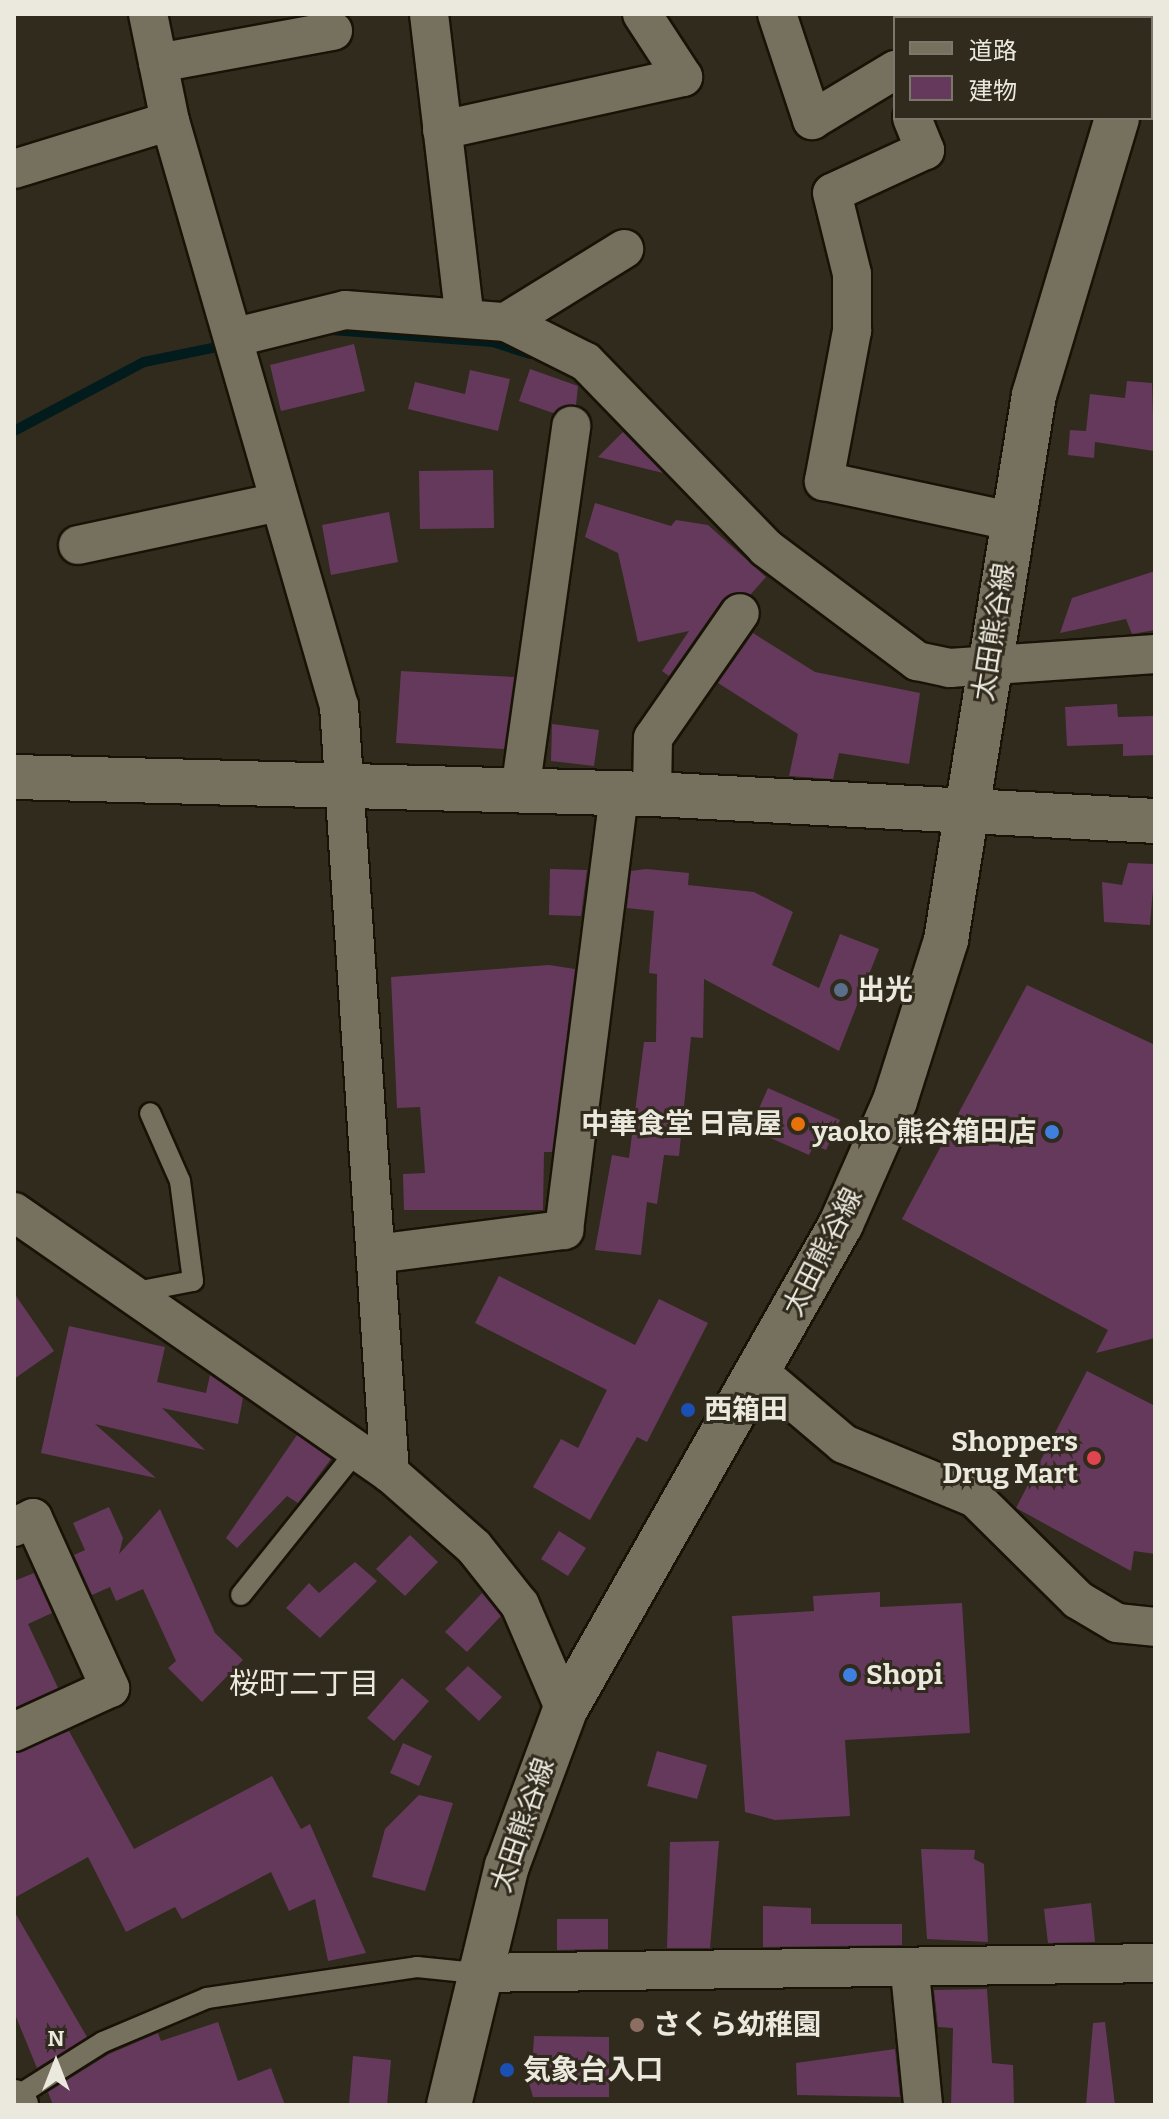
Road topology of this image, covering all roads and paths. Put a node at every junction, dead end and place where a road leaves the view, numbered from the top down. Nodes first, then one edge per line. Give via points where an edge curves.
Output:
1 (148, 14) edge
2 (429, 14) edge
3 (642, 14) edge
4 (777, 14) edge
5 (333, 31) dead end
6 (158, 63) junction
7 (893, 73) edge
8 (913, 120) edge
9 (1116, 120) edge
10 (170, 121) junction
11 (442, 130) junction
12 (14, 169) edge
13 (624, 249) dead end
14 (464, 314) junction
15 (506, 322) junction
16 (236, 337) junction
17 (571, 426) dead end
18 (279, 502) junction
19 (1011, 521) junction
20 (78, 545) dead end
21 (740, 613) dead end
22 (1155, 654) edge
23 (986, 680) junction
24 (14, 777) edge
25 (344, 787) junction
26 (520, 791) junction
27 (636, 794) junction
28 (966, 807) junction
29 (1155, 821) edge
30 (150, 1113) dead end
31 (14, 1212) edge
32 (376, 1254) junction
33 (131, 1293) junction
34 (759, 1372) junction
35 (357, 1450) junction
36 (390, 1473) junction
37 (14, 1527) edge
38 (241, 1595) dead end
39 (1155, 1627) edge
40 (565, 1710) junction
41 (14, 1732) edge
42 (1155, 1963) edge
43 (910, 1972) junction
44 (476, 1973) junction
45 (14, 2098) edge
46 (19, 2105) edge
47 (449, 2105) edge
48 (923, 2105) edge

1 - 6 street
2 - 11 street
3 - 11 street via 683,77
4 - 7 street via 812,120
5 - 6 street
6 - 10 street
8 - 19 street via 925,150 832,193 852,274 852,331 824,481
9 - 19 main road, 太田熊谷線 via 1054,314
10 - 12 street
10 - 16 street
11 - 14 street
13 - 15 street
14 - 15 street
14 - 16 street via 345,310
15 - 23 street via 586,362 766,548 917,661
16 - 18 street
17 - 26 street
18 - 20 street
18 - 25 street via 339,706
19 - 23 main road, 太田熊谷線
21 - 27 street via 653,738
22 - 23 street
23 - 28 main road, 太田熊谷線
24 - 25 main road
25 - 26 main road
25 - 32 street
26 - 27 main road
27 - 28 main road
27 - 32 street via 564,1230
28 - 29 main road
28 - 34 main road, 太田熊谷線 via 946,940 895,1101 841,1224
30 - 33 lane via 180,1181 193,1281
31 - 33 street
32 - 36 street
33 - 35 street
34 - 39 street via 844,1444 975,1498 1078,1600 1117,1623
34 - 40 main road, 太田熊谷線
35 - 36 street
35 - 38 lane
36 - 40 street via 503,1577
37 - 41 street via 33,1518 110,1688
40 - 44 main road, 太田熊谷線
42 - 43 street
43 - 44 street
43 - 48 street
44 - 45 lane via 417,1967 207,1998 103,2042
44 - 47 main road, 太田熊谷線
45 - 46 street

